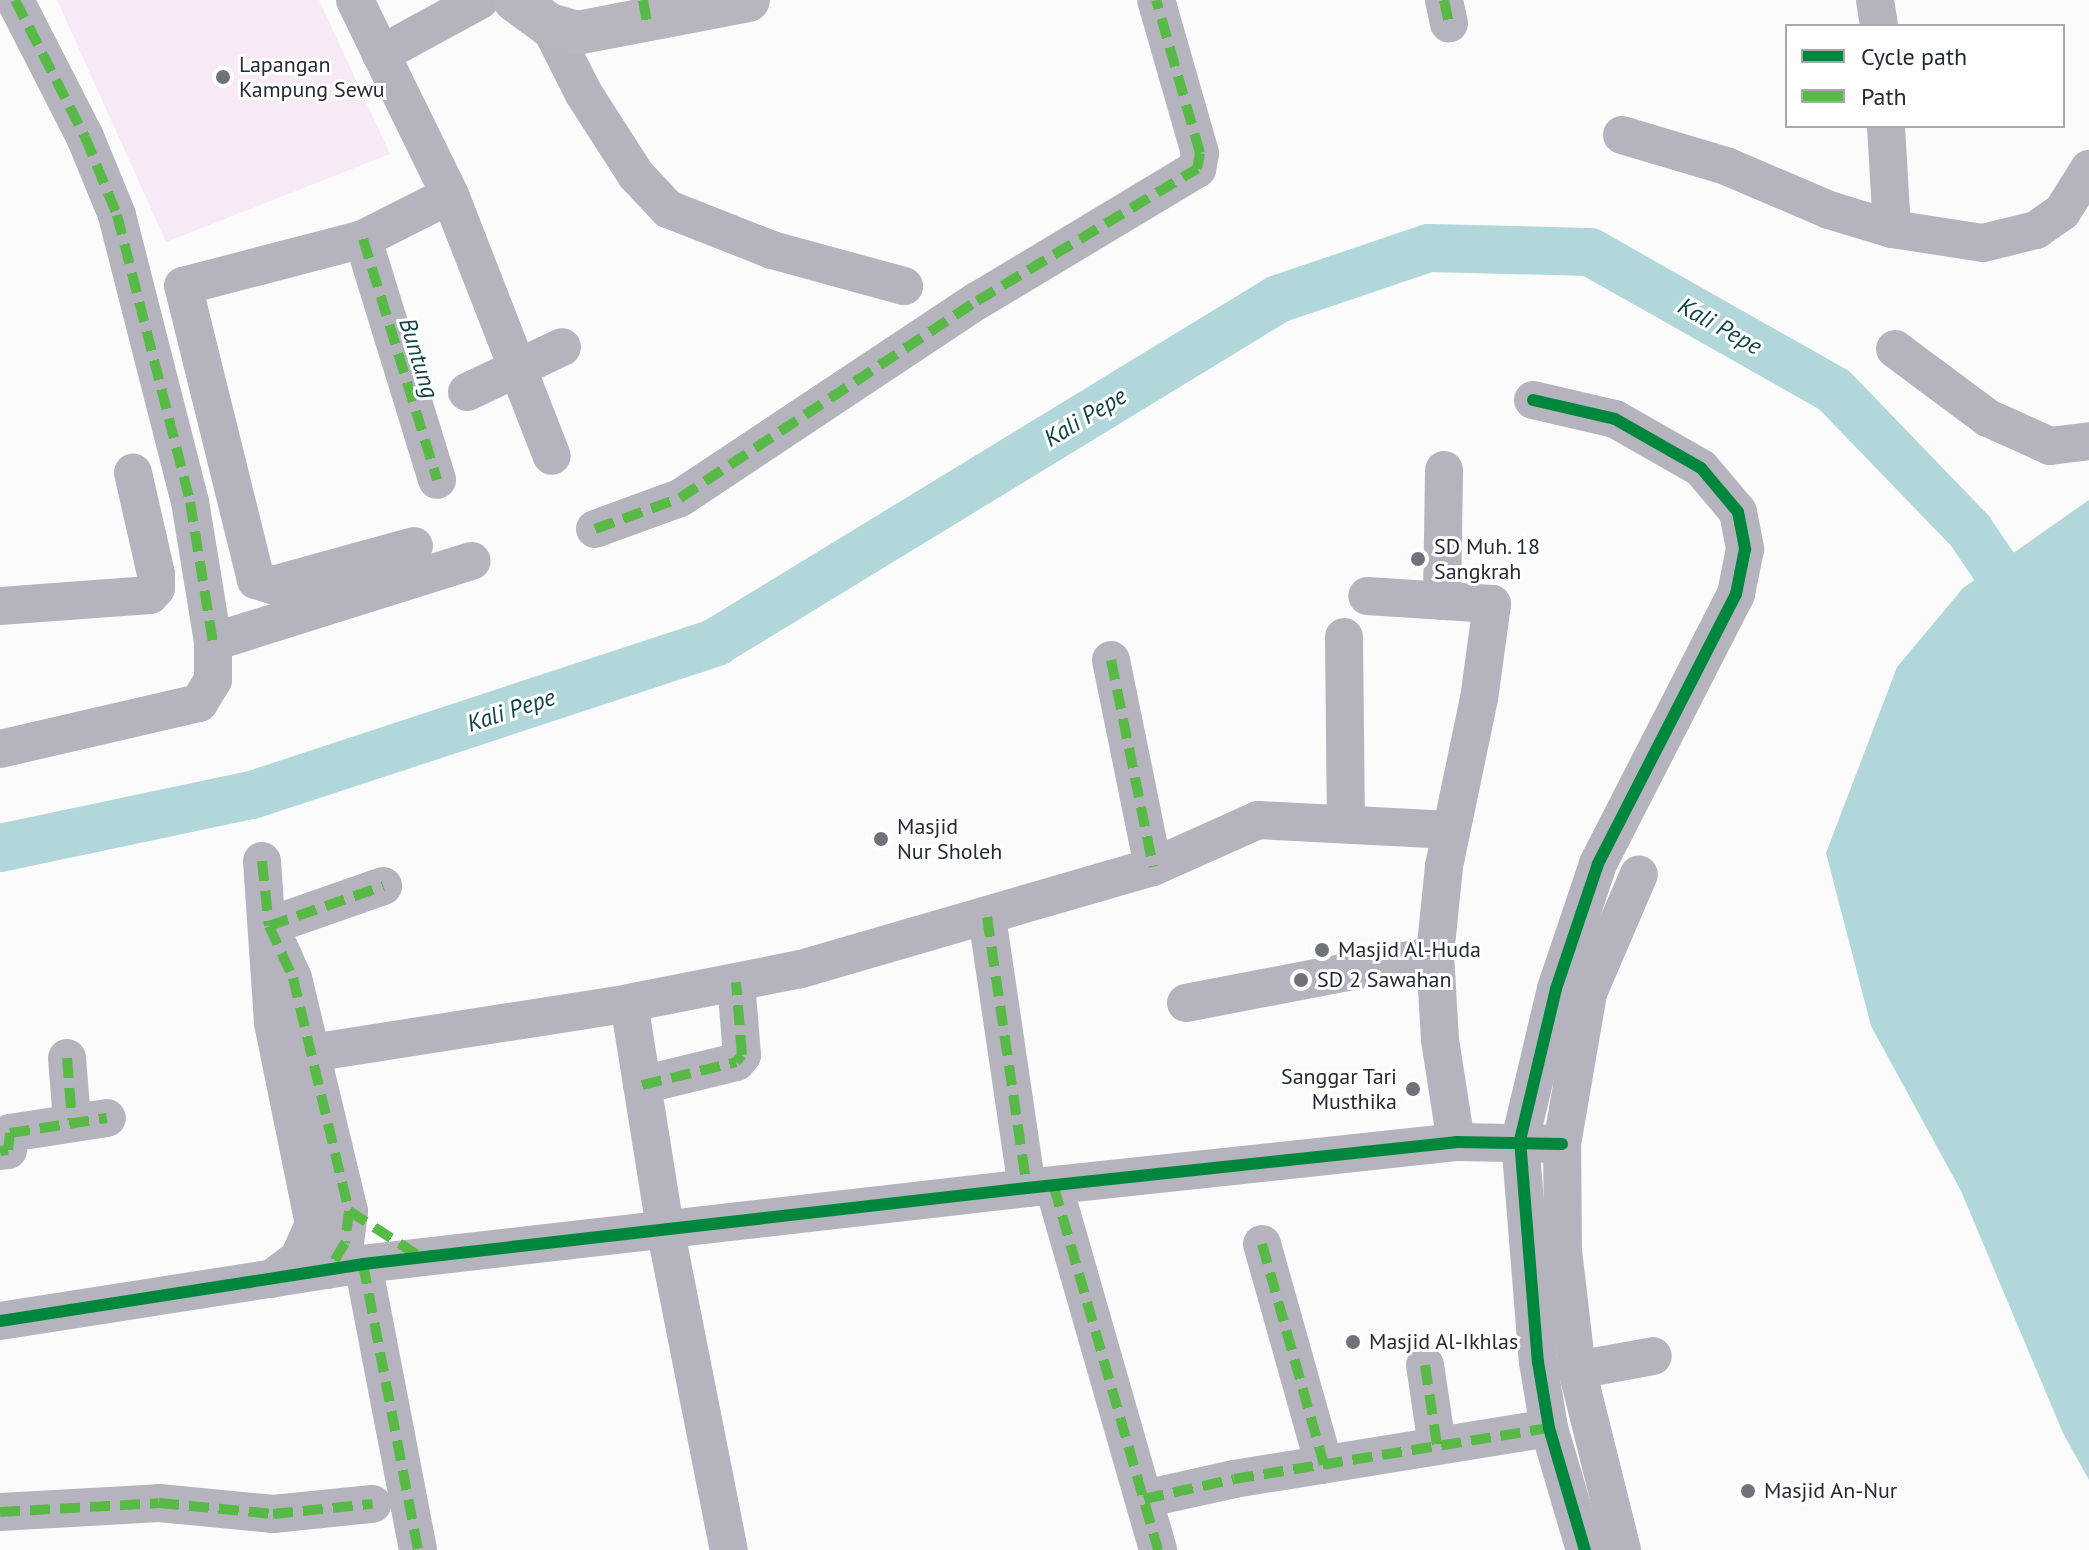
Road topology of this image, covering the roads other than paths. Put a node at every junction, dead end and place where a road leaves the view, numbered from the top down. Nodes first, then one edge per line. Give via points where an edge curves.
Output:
1 (15, 0) edge
2 (355, 0) edge
3 (480, 0) edge
4 (748, 0) edge
5 (1156, 0) edge
6 (1875, 0) edge
7 (645, 11) edge
8 (532, 13) edge
9 (1879, 24) edge
10 (381, 54) junction
11 (1886, 128) edge
12 (1622, 135) dead end
13 (2089, 169) edge
14 (450, 195) junction
15 (2076, 211) edge
16 (1892, 229) junction
17 (363, 239) junction
18 (904, 286) dead end
19 (562, 347) dead end
20 (1895, 349) dead end
21 (518, 367) junction
22 (467, 392) dead end
23 (1533, 400) dead end
24 (2089, 441) edge
25 (552, 456) dead end
26 (1444, 470) dead end
27 (133, 473) dead end
28 (437, 480) dead end
29 (595, 529) dead end
30 (414, 546) dead end
31 (472, 561) dead end
32 (1367, 596) dead end
33 (1442, 601) junction
34 (0, 606) edge
35 (1344, 637) dead end
36 (213, 642) junction
37 (1111, 660) dead end
38 (0, 749) edge
39 (1346, 821) junction
40 (1450, 830) junction
41 (262, 861) dead end
42 (1153, 867) junction
43 (1639, 874) dead end
44 (383, 886) dead end
45 (987, 917) junction
46 (269, 926) junction
47 (1435, 955) junction
48 (736, 982) junction
49 (629, 1003) junction
50 (1186, 1003) dead end
51 (311, 1053) junction
52 (67, 1058) dead end
53 (642, 1085) junction
54 (1520, 1140) junction
55 (1456, 1142) junction
56 (1562, 1144) junction
57 (0, 1151) edge
58 (1041, 1188) junction
59 (349, 1211) junction
60 (666, 1233) junction
61 (1262, 1244) dead end
62 (425, 1258) junction
63 (346, 1267) junction
64 (271, 1279) junction
65 (0, 1321) edge
66 (1653, 1356) dead end
67 (1425, 1365) dead end
68 (1577, 1370) junction
69 (1549, 1428) junction
70 (1437, 1445) junction
71 (1324, 1464) junction
72 (1144, 1499) junction
73 (372, 1504) dead end
74 (0, 1512) edge
75 (418, 1550) edge
76 (729, 1550) edge
77 (1158, 1550) edge
78 (1585, 1550) edge
79 (1622, 1550) edge

1 - 36 street via 85,137 117,215 190,502
2 - 10 street
3 - 10 street
4 - 7 main road
5 - 29 street via 1200,153 1197,169 977,301 680,498
6 - 9 street
7 - 8 main road via 577,33
8 - 18 street via 621,152 668,209 772,250
10 - 14 street
11 - 16 street
12 - 16 street via 1726,166 1829,210
13 - 15 street
14 - 17 street
14 - 21 street
15 - 16 street via 2036,230 1983,243
17 - 28 street
17 - 30 street via 183,286 256,580 272,585
19 - 21 street
20 - 24 street via 1988,418 2050,446
21 - 22 street
21 - 25 street via 539,415 535,425
23 - 54 street via 1615,419 1701,468 1738,512 1745,549 1736,594 1598,864 1556,989
26 - 33 street
27 - 34 street via 156,574 150,595
31 - 36 street
32 - 33 street
33 - 40 street via 1486,601 1492,607 1479,699
35 - 39 street
36 - 38 street via 213,680 199,703
37 - 42 street
39 - 40 street
39 - 42 street via 1258,820
40 - 47 street
41 - 46 street
42 - 45 street
43 - 56 street via 1588,993
44 - 46 street
45 - 48 street
45 - 58 street
46 - 51 street via 293,978
46 - 64 street via 273,1023 314,1224 299,1258
47 - 50 street
47 - 55 street via 1440,1040
48 - 49 street
48 - 53 street via 742,1055 736,1062
49 - 51 street
49 - 53 street
51 - 59 street
52 - 57 street via 89,1119 10,1133 8,1150
53 - 60 street
54 - 55 street
54 - 56 street
54 - 69 street via 1538,1362
55 - 58 street
56 - 68 street via 1563,1251
58 - 60 street
58 - 72 street
59 - 62 street
59 - 63 street
60 - 62 street
60 - 76 street
61 - 71 street
62 - 63 street
63 - 64 street
63 - 75 street
64 - 65 street
66 - 68 street
67 - 70 street
68 - 79 street
69 - 70 street
69 - 78 street
70 - 71 street
71 - 72 street
72 - 77 street
73 - 74 street via 273,1514 159,1503

